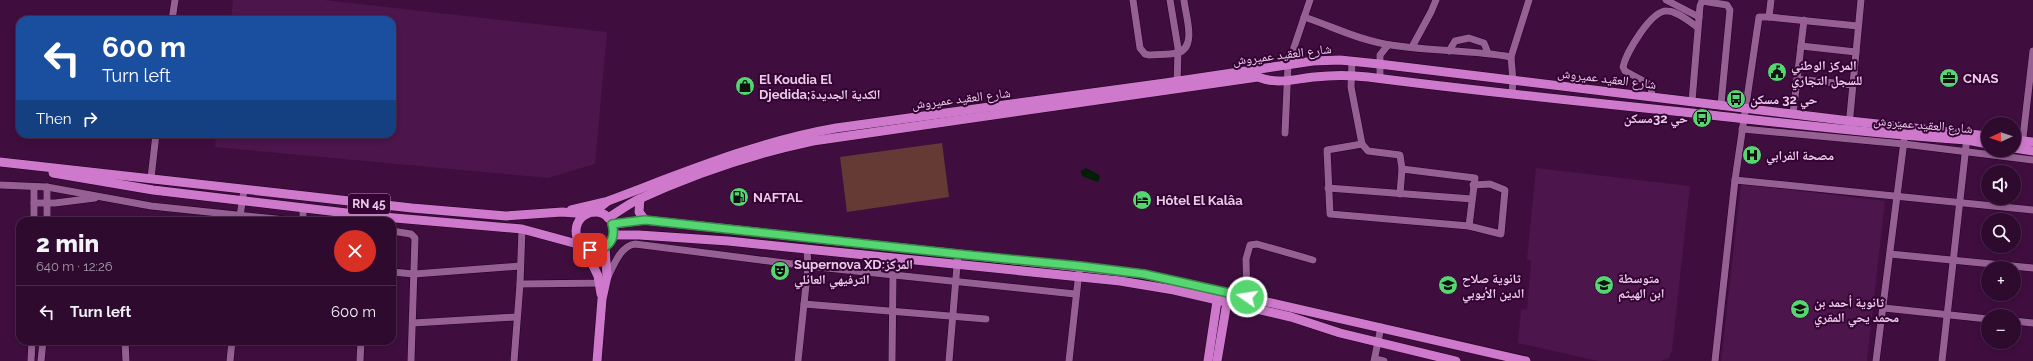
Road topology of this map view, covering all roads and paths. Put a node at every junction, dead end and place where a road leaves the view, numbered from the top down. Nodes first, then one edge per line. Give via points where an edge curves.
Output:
1 (175, 0) edge
2 (1133, 0) edge
3 (1170, 0) edge
4 (1184, 0) edge
5 (1310, 0) edge
6 (1436, 0) edge
7 (1529, 0) edge
8 (1666, 0) edge
9 (1771, 0) edge
10 (1861, 0) edge
11 (173, 16) edge
12 (1304, 17) junction
13 (1699, 17) junction
14 (1769, 17) junction
15 (1804, 20) junction
16 (1858, 26) junction
17 (1697, 27) junction
18 (1371, 41) junction
19 (1388, 45) junction
20 (1801, 46) junction
21 (1412, 47) junction
22 (1449, 50) junction
23 (2033, 51) edge
24 (1856, 52) junction
25 (1178, 53) junction
26 (1488, 53) junction
27 (1511, 57) junction
28 (1380, 60) junction
29 (1352, 61) junction
30 (1288, 65) junction
31 (1351, 76) junction
32 (1380, 79) junction
33 (1797, 79) junction
34 (1287, 80) junction
35 (1513, 81) junction
36 (1549, 85) junction
37 (1177, 86) junction
38 (1853, 86) junction
39 (1512, 93) junction
40 (1652, 97) junction
41 (1548, 99) junction
42 (1692, 101) junction
43 (1721, 104) junction
44 (1037, 105) junction
45 (1744, 107) junction
46 (1793, 114) junction
47 (1743, 119) junction
48 (1849, 126) junction
49 (2021, 126) edge
50 (1742, 130) junction
51 (1285, 133) dead end
52 (1905, 136) junction
53 (1967, 136) junction
54 (1981, 136) edge
55 (156, 138) edge
56 (1981, 141) edge
57 (2033, 142) edge
58 (1362, 144) junction
59 (2021, 144) edge
60 (2021, 146) edge
61 (2033, 151) edge
62 (1966, 152) junction
63 (2033, 160) edge
64 (0, 162) edge
65 (0, 166) edge
66 (1402, 169) junction
67 (151, 178) junction
68 (1735, 180) junction
69 (0, 185) edge
70 (214, 185) junction
71 (1473, 185) junction
72 (34, 186) junction
73 (47, 187) junction
74 (1328, 188) junction
75 (244, 190) junction
76 (1400, 194) junction
77 (101, 197) junction
78 (213, 197) junction
79 (1898, 197) junction
80 (640, 199) junction
81 (1472, 199) junction
82 (243, 200) junction
83 (608, 201) junction
84 (34, 203) junction
85 (47, 203) junction
86 (1959, 204) junction
87 (303, 207) junction
88 (2033, 210) edge
89 (562, 212) junction
90 (591, 213) junction
91 (240, 216) junction
92 (34, 217) edge
93 (47, 217) edge
94 (251, 217) edge
95 (303, 217) edge
96 (366, 217) edge
97 (396, 220) edge
98 (645, 220) junction
99 (610, 221) junction
100 (1469, 226) junction
101 (522, 229) junction
102 (396, 232) edge
103 (614, 235) junction
104 (582, 246) junction
105 (605, 247) junction
106 (808, 249) junction
107 (958, 254) junction
108 (1890, 254) junction
109 (1954, 259) junction
110 (1313, 260) dead end
111 (958, 265) junction
112 (520, 266) junction
113 (808, 266) junction
114 (1080, 266) junction
115 (2033, 268) edge
116 (396, 272) edge
117 (414, 274) junction
118 (893, 275) junction
119 (1078, 276) junction
120 (957, 281) junction
121 (602, 283) junction
122 (520, 284) junction
123 (1075, 294) junction
124 (1247, 297) junction
125 (1217, 301) junction
126 (1227, 302) junction
127 (804, 304) junction
128 (1246, 307) junction
129 (1884, 308) junction
130 (892, 310) junction
131 (1947, 315) junction
132 (516, 316) junction
133 (954, 317) junction
134 (1981, 318) edge
135 (986, 319) dead end
136 (2021, 321) edge
137 (2033, 322) edge
138 (413, 323) junction
139 (1381, 328) junction
140 (1424, 339) junction
141 (1376, 342) junction
142 (32, 345) edge
143 (43, 345) edge
144 (126, 345) edge
145 (232, 345) edge
146 (361, 345) edge
147 (1421, 353) junction
148 (1374, 360) edge
149 (31, 361) edge
150 (41, 361) edge
151 (126, 361) edge
152 (230, 361) edge
153 (360, 361) edge
154 (411, 361) edge
155 (514, 361) edge
156 (597, 361) edge
157 (798, 361) edge
158 (892, 361) edge
159 (949, 361) edge
160 (1069, 361) edge
161 (1208, 361) edge
162 (1217, 361) edge
163 (1384, 361) edge
164 (1456, 361) edge
165 (1526, 361) edge
166 (1715, 361) edge
167 (1876, 361) edge
168 (1880, 361) edge
169 (1942, 361) edge

1 - 11 street
2 - 25 street via 1142,52 1149,55
3 - 25 street
4 - 25 street via 1189,40
5 - 12 street
6 - 21 street
7 - 27 street
8 - 13 street
9 - 14 street
10 - 16 street
12 - 18 street
12 - 30 street
13 - 17 street
13 - 43 street via 1703,1 1727,5 1730,10
14 - 15 street
14 - 45 street via 1761,16 1758,20
15 - 16 street
15 - 20 street
16 - 24 street
17 - 40 street via 1667,11 1655,14 1644,28 1623,68 1651,85
17 - 42 street
18 - 19 street
18 - 28 street
19 - 21 street
19 - 28 street
20 - 24 street
20 - 33 street
21 - 22 street
22 - 26 street
22 - 26 street via 1455,41 1469,38 1484,43
23 - 49 street
24 - 38 street
25 - 37 street
26 - 27 street
27 - 35 street
28 - 29 main road, شارع العقيد عميروش
28 - 32 street
28 - 35 main road, شارع العقيد عميروش
29 - 30 main road, شارع العقيد عميروش via 1328,60
29 - 31 street
30 - 34 street
30 - 37 main road, شارع العقيد عميروش
31 - 32 main road, شارع العقيد عميروش
31 - 34 main road, شارع العقيد عميروش via 1316,76
31 - 58 street
32 - 39 main road, شارع العقيد عميروش
33 - 38 street
33 - 46 street
34 - 37 main road, شارع العقيد عميروش via 1271,82 1258,77
34 - 51 street
35 - 36 main road, شارع العقيد عميروش
35 - 39 street
36 - 40 main road, شارع العقيد عميروش
36 - 41 main road
37 - 44 main road, شارع العقيد عميروش
38 - 48 street
39 - 41 main road, شارع العقيد عميروش
40 - 42 main road, شارع العقيد عميروش
41 - 47 main road, شارع العقيد عميروش
42 - 43 main road, شارع العقيد عميروش
43 - 45 main road, شارع العقيد عميروش
44 - 80 main road, شارع العقيد عميروش via 787,146 746,157
44 - 83 main road, شارع العقيد عميروش via 842,127 794,135 740,151
45 - 46 main road, شارع العقيد عميروش
45 - 47 street
46 - 48 main road, شارع العقيد عميروش
47 - 48 main road, شارع العقيد عميروش
47 - 50 street
48 - 52 main road, شارع العقيد عميروش
50 - 52 street
50 - 68 street
52 - 53 main road, شارع العقيد عميروش
52 - 62 street
52 - 79 street
53 - 54 main road, شارع العقيد عميروش
53 - 56 main road, شارع العقيد عميروش
53 - 62 street
55 - 67 street
57 - 59 main road
58 - 66 street via 1368,151 1400,155
58 - 74 street via 1326,150
60 - 61 main road
62 - 63 street
62 - 86 street
64 - 67 main road, RN 45
65 - 78 main road, RN 45 via 143,189
66 - 71 street via 1475,178
66 - 76 street
67 - 70 main road, RN 45
68 - 79 street
68 - 166 street
69 - 72 street
70 - 75 main road, RN 45
70 - 78 main road
71 - 81 street
71 - 100 street via 1490,184 1505,190 1501,234
72 - 73 street
72 - 84 street
73 - 77 street
73 - 85 street
74 - 76 street
74 - 100 street via 1330,214
75 - 82 street
75 - 89 main road, RN 45 via 506,216
76 - 81 street
77 - 85 street
77 - 91 street via 151,206
78 - 82 main road, RN 45
79 - 86 street
79 - 108 street
80 - 98 main road via 639,212
80 - 99 main road, شارع العقيد عميروش
81 - 100 street
82 - 87 main road, RN 45
82 - 91 street
83 - 89 main road
83 - 90 main road, شارع العقيد عميروش
84 - 85 street
84 - 92 street
85 - 93 street
86 - 88 street
86 - 109 street
87 - 95 street
87 - 96 main road, RN 45
89 - 90 main road, RN 45
90 - 99 main road
90 - 104 main road via 582,217 576,228
91 - 94 street
97 - 101 main road, RN 45
98 - 99 main road
98 - 107 main road
99 - 103 main road
101 - 104 main road, RN 45
101 - 112 street
102 - 117 street via 414,235
103 - 105 main road
103 - 106 main road via 653,235
104 - 105 main road via 596,251
104 - 121 main road
105 - 121 main road via 608,266
106 - 111 main road
106 - 113 street
107 - 111 street
107 - 114 main road
108 - 109 street
108 - 129 street
109 - 115 street
109 - 131 street
110 - 124 street via 1257,244 1250,245 1246,259
111 - 119 main road
111 - 120 street
112 - 117 street
112 - 122 street
113 - 118 street
113 - 121 street via 635,244 622,251
113 - 127 street
114 - 119 street
114 - 124 main road via 1144,274
116 - 117 street
117 - 138 street
118 - 120 street
118 - 130 street
119 - 123 street
119 - 125 main road via 1174,290
120 - 123 street
120 - 133 street
121 - 122 street
121 - 156 main road
122 - 132 street
123 - 160 street
124 - 128 street
124 - 139 main road
125 - 126 main road
125 - 161 main road
126 - 128 main road
126 - 162 main road
127 - 130 street
127 - 157 street
128 - 141 main road via 1291,317
129 - 131 street
129 - 167 street
130 - 133 street
130 - 158 street
131 - 134 street
131 - 169 street
132 - 138 street
132 - 155 street
133 - 135 street
133 - 159 street
136 - 137 street
138 - 154 street
139 - 140 main road
139 - 141 street
140 - 147 main road
140 - 165 main road
141 - 147 main road
141 - 148 street
142 - 149 street
143 - 150 street
144 - 151 street
145 - 152 street
146 - 153 street
147 - 164 main road
148 - 163 street
167 - 168 street

